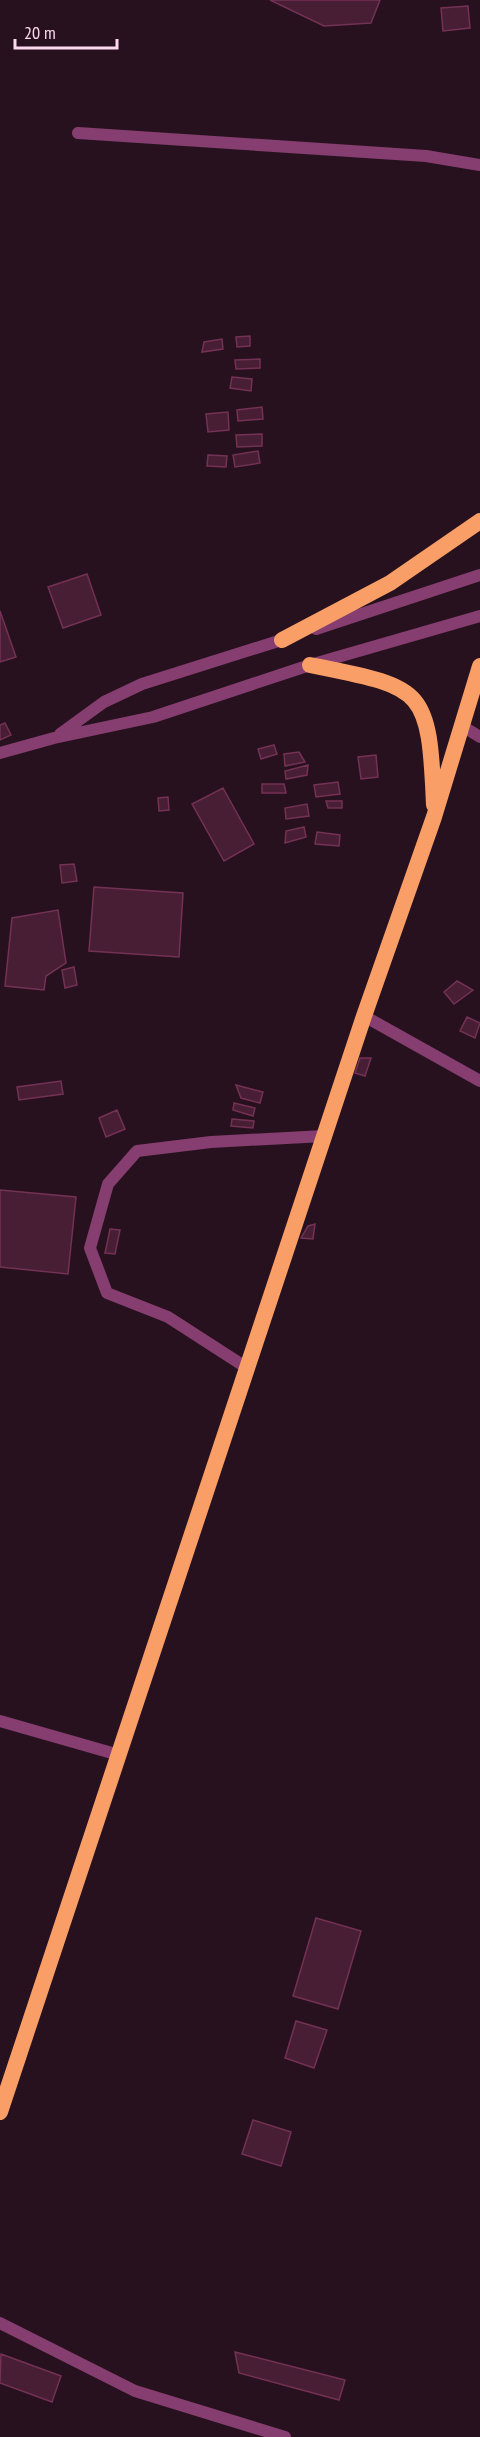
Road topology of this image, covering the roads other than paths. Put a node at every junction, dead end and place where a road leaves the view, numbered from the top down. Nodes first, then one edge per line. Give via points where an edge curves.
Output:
1 (78, 133) dead end
2 (480, 165) edge
3 (480, 521) edge
4 (480, 575) edge
5 (480, 616) edge
6 (282, 640) junction
7 (310, 665) junction
8 (480, 666) edge
9 (462, 726) junction
10 (480, 737) edge
11 (54, 738) junction
12 (0, 753) edge
13 (434, 817) junction
14 (364, 1016) junction
15 (480, 1081) edge
16 (324, 1136) junction
17 (247, 1368) junction
18 (0, 1721) edge
19 (119, 1755) junction
20 (0, 2112) edge
21 (0, 2323) edge
22 (285, 2437) edge

1 - 2 street via 426,156
3 - 6 highway via 390,583
4 - 6 street
5 - 7 street
6 - 11 street via 142,684 104,702
7 - 11 street via 153,717
7 - 13 highway via 395,684 416,699 431,744
8 - 9 highway
9 - 10 street
9 - 13 highway
11 - 12 street
13 - 14 highway
14 - 15 street
14 - 16 highway
16 - 17 highway
16 - 17 street via 136,1151 108,1184 90,1248 107,1293 168,1317
17 - 19 highway
18 - 19 street
19 - 20 highway
21 - 22 street via 135,2391

